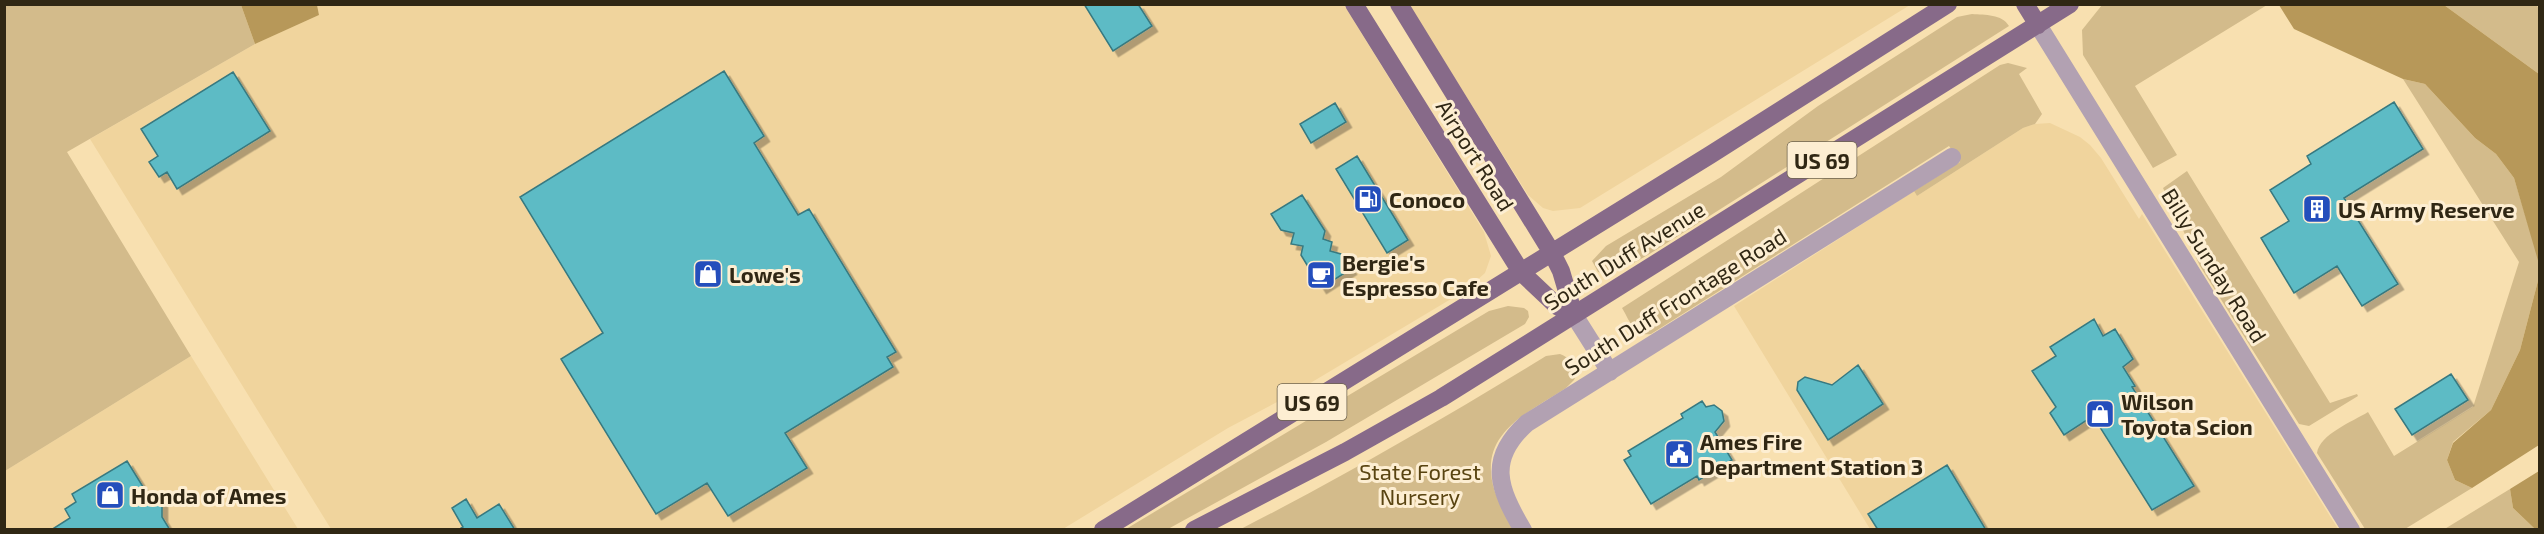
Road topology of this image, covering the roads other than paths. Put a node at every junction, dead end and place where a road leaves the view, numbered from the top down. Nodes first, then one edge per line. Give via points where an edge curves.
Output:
1 (1353, 4) edge
2 (1399, 4) edge
3 (1948, 4) edge
4 (2025, 4) edge
5 (2070, 4) edge
6 (2038, 25) junction
7 (1952, 157) dead end
8 (1552, 253) junction
9 (1521, 272) junction
10 (1574, 315) junction
11 (1610, 372) junction
12 (1103, 530) edge
13 (1194, 530) edge
14 (1523, 530) edge
15 (2351, 530) edge

1 - 9 main road, Airport Road
2 - 8 main road, Airport Road
3 - 8 main road, South Duff Avenue / US 69
4 - 6 main road
5 - 6 main road, South Duff Avenue / US 69
6 - 10 main road, South Duff Avenue / US 69
6 - 15 street, Billy Sunday Road
7 - 11 street, South Duff Frontage Road
8 - 9 main road, South Duff Avenue / US 69
8 - 10 main road, Airport Road
9 - 10 main road, Airport Road via 1557,306
9 - 12 main road, South Duff Avenue / US 69
10 - 11 street, Airport Road
10 - 13 main road, South Duff Avenue / US 69 via 1345,453
11 - 14 street, South Duff Frontage Road via 1527,423 1507,444 1500,460 1501,483

